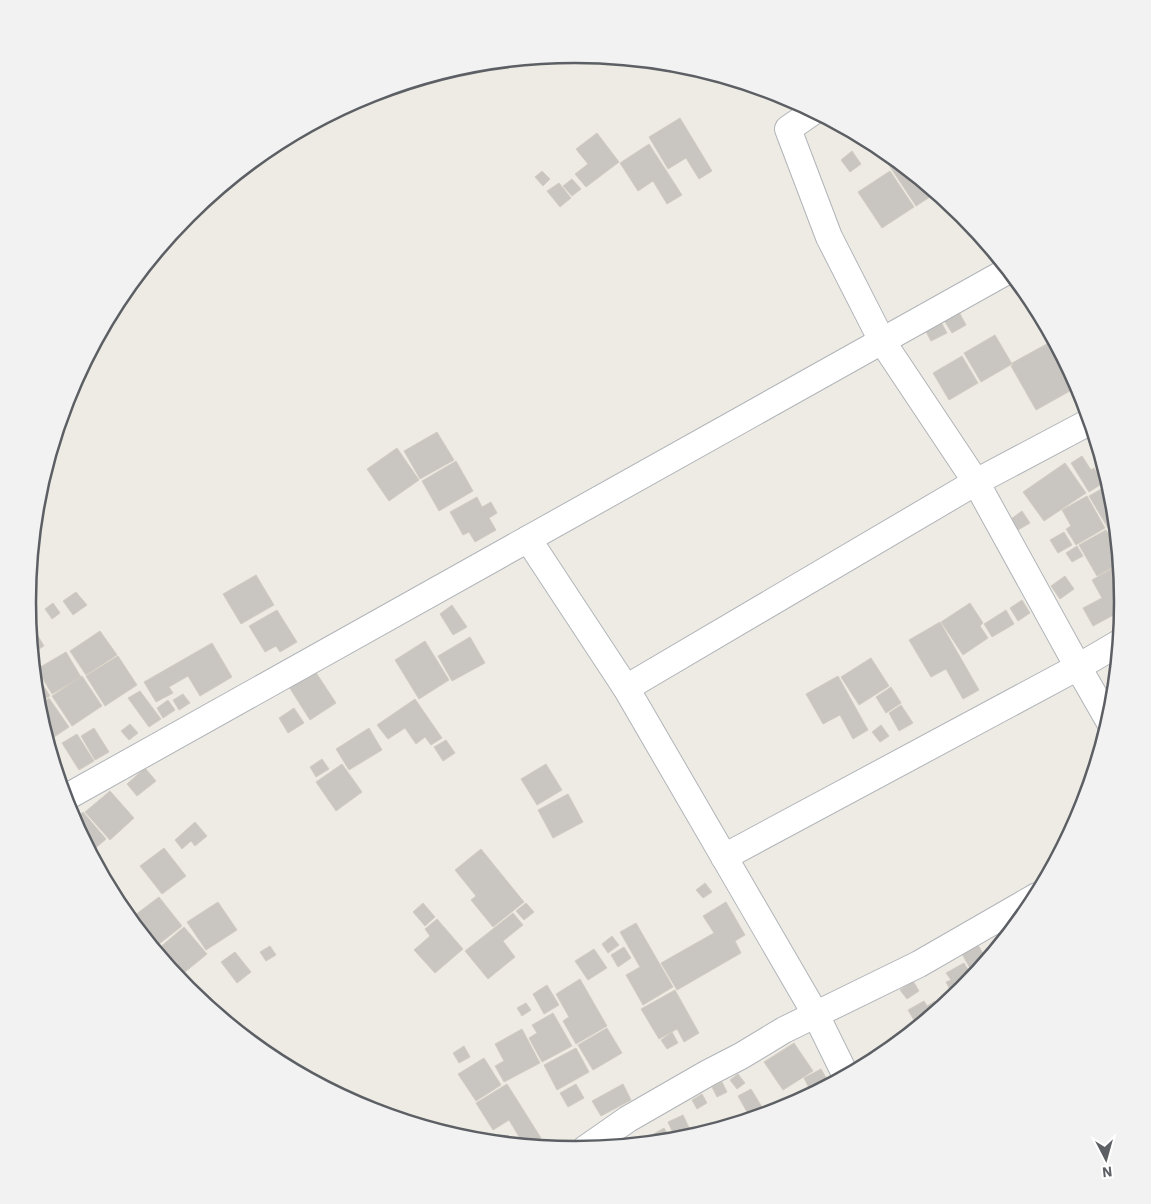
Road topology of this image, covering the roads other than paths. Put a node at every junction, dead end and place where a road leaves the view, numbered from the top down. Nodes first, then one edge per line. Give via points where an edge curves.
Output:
1 (808, 115) edge
2 (1003, 274) edge
3 (882, 341) junction
4 (1084, 424) edge
5 (976, 482) junction
6 (528, 539) junction
7 (1113, 647) edge
8 (1078, 667) junction
9 (626, 688) junction
10 (1103, 711) edge
11 (72, 794) edge
12 (724, 856) junction
13 (1022, 905) edge
14 (816, 1015) junction
15 (843, 1070) edge
16 (597, 1140) edge

1 - 3 street via 788,129 829,238
2 - 3 street
3 - 5 street
3 - 6 street
4 - 5 street
5 - 8 street
5 - 9 street
6 - 9 street
6 - 11 street
7 - 8 street
8 - 10 street
8 - 12 street
9 - 12 street
12 - 14 street
13 - 14 street via 919,964
14 - 15 street
14 - 16 street via 692,1082

